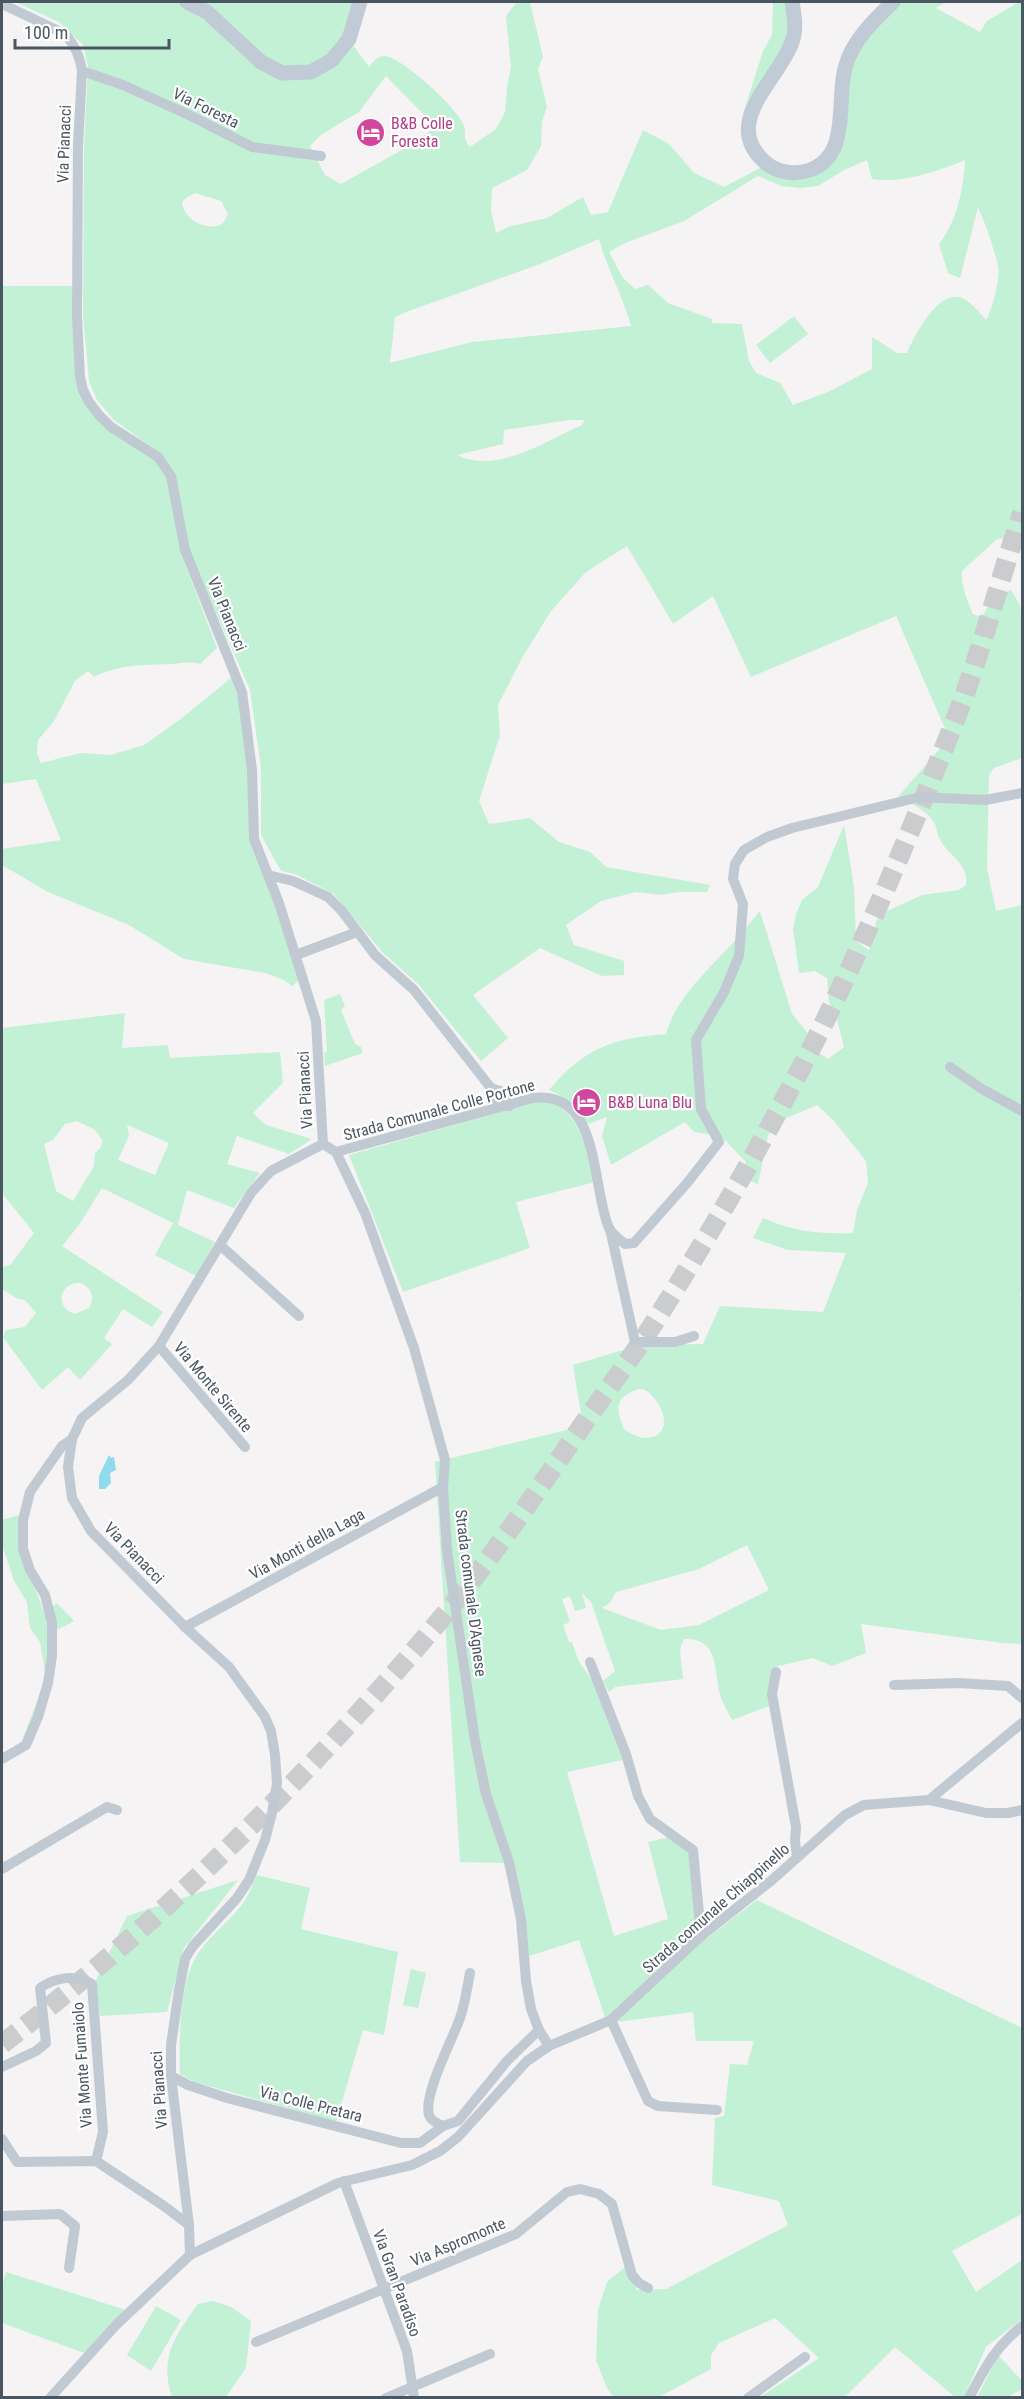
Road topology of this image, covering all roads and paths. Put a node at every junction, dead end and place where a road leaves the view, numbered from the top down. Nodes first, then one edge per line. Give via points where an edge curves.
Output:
1 (186, 2) edge
2 (360, 2) edge
3 (792, 2) edge
4 (893, 2) edge
5 (2, 4) edge
6 (82, 71) junction
7 (321, 156) dead end
8 (1023, 793) edge
9 (268, 875) junction
10 (357, 932) junction
11 (296, 955) junction
12 (950, 1067) dead end
13 (509, 1106) junction
14 (1023, 1111) edge
15 (323, 1144) junction
16 (336, 1152) junction
17 (610, 1229) junction
18 (220, 1245) junction
19 (299, 1316) dead end
20 (694, 1336) dead end
21 (159, 1346) junction
22 (72, 1439) junction
23 (245, 1447) dead end
24 (443, 1486) junction
25 (185, 1627) junction
26 (590, 1662) dead end
27 (776, 1672) dead end
28 (894, 1685) dead end
29 (1023, 1698) edge
30 (1023, 1723) edge
31 (2, 1760) edge
32 (929, 1800) junction
33 (117, 1810) dead end
34 (1023, 1810) edge
35 (797, 1858) junction
36 (2, 1869) edge
37 (701, 1936) junction
38 (470, 1972) dead end
39 (611, 2020) junction
40 (539, 2030) junction
41 (549, 2046) junction
42 (2, 2067) edge
43 (171, 2076) junction
44 (717, 2110) dead end
45 (443, 2126) junction
46 (2, 2139) edge
47 (96, 2161) junction
48 (344, 2181) junction
49 (2, 2216) edge
50 (189, 2225) junction
51 (190, 2255) junction
52 (69, 2268) dead end
53 (648, 2288) dead end
54 (383, 2289) junction
55 (1023, 2326) edge
56 (256, 2342) dead end
57 (490, 2354) dead end
58 (805, 2357) dead end
59 (414, 2392) edge
60 (50, 2397) edge
61 (386, 2397) edge
62 (748, 2397) edge
63 (969, 2397) edge

1 - 2 street via 207,12 261,62 282,73 311,72 332,60 349,39
3 - 4 street via 795,32 787,55 762,90 749,121 751,142 758,155 768,165 789,173 812,169 830,155 838,135 845,68 855,44
5 - 6 street, Via Pianacci via 65,34 78,52
6 - 7 street, Via Foresta via 123,85 252,147
6 - 9 street, Via Pianacci via 77,316 83,390 105,421 158,457 171,476 185,550 242,692 252,770 254,839
8 - 17 street via 985,800 921,797 792,828 744,850 735,864 733,879 743,904 739,956 724,992 696,1040 701,1109 719,1142 634,1243 625,1244
9 - 10 street via 328,897
9 - 11 street, Via Pianacci
10 - 11 street
10 - 13 street via 375,955 414,990 491,1088 506,1093
11 - 15 street, Via Pianacci via 316,1021
12 - 14 street
13 - 16 street, Strada Comunale Colle Portone
13 - 17 street, Strada Comunale Colle Portone via 533,1098 554,1099 578,1117 586,1134
15 - 16 street, Strada Comunale Colle Portone
15 - 18 street, Via Pianacci via 271,1171 251,1193
16 - 24 street, Strada comunale D'Agnese via 365,1213 414,1348 445,1460
17 - 20 street, Strada Comunale Colle Portone via 635,1342 675,1342
18 - 19 street
18 - 21 street, Via Pianacci
21 - 22 street, Via Pianacci via 128,1380 82,1418
21 - 23 street, Via Monte Sirente
22 - 25 street, Via Pianacci via 68,1467 72,1498 91,1531
22 - 31 street via 62,1446 30,1492 23,1520 23,1549 45,1595 52,1623 52,1656 38,1718 26,1745
24 - 25 street, Via Monti della Laga
24 - 40 street, Strada comunale D'Agnese via 447,1550 475,1741 486,1794 509,1862 521,1919 526,1981
25 - 43 street, Via Pianacci via 228,1667 265,1717 271,1731 277,1783 265,1840 249,1880 185,1959 171,2045
26 - 37 street via 638,1796 650,1818 693,1850
27 - 35 street via 772,1694 796,1827
28 - 29 street via 1008,1686
30 - 32 street
32 - 34 street, Strada comunale Chiappinello via 986,1814
32 - 35 street, Strada comunale Chiappinello via 864,1805 845,1815
33 - 36 street via 107,1807
35 - 37 street, Strada comunale Chiappinello
37 - 39 street, Strada comunale Chiappinello
38 - 45 street via 460,2018 443,2054 429,2103 431,2118
39 - 41 street, Strada comunale Chiappinello
39 - 44 street via 648,2101 658,2106
40 - 41 street, Strada comunale D'Agnese
40 - 45 street, Via Colle Pretara via 507,2061 461,2118
41 - 48 street, Strada comunale Chiappinello via 519,2069 458,2137 434,2155 405,2167
42 - 47 street, Via Monte Fumaiolo via 46,2043 40,1988 62,1979 82,1977 92,1984 103,2132
43 - 45 street, Via Colle Pretara via 227,2098 401,2143 420,2143
43 - 50 street, Via Pianacci
46 - 47 street via 17,2162
47 - 50 street
48 - 51 street, Strada comunale Chiappinello
48 - 54 street, Via Gran Paradiso
49 - 52 street via 60,2214 75,2226
50 - 51 street, Via Pianacci
51 - 60 street, Strada comunale Chiappinello via 120,2320
53 - 54 street, Via Aspromonte via 632,2275 612,2204 599,2194 580,2189 567,2192 516,2234
54 - 56 street, Via Aspromonte
54 - 59 street, Via Gran Paradiso via 406,2351
55 - 63 street via 991,2357
57 - 59 street
58 - 62 street
59 - 61 street

